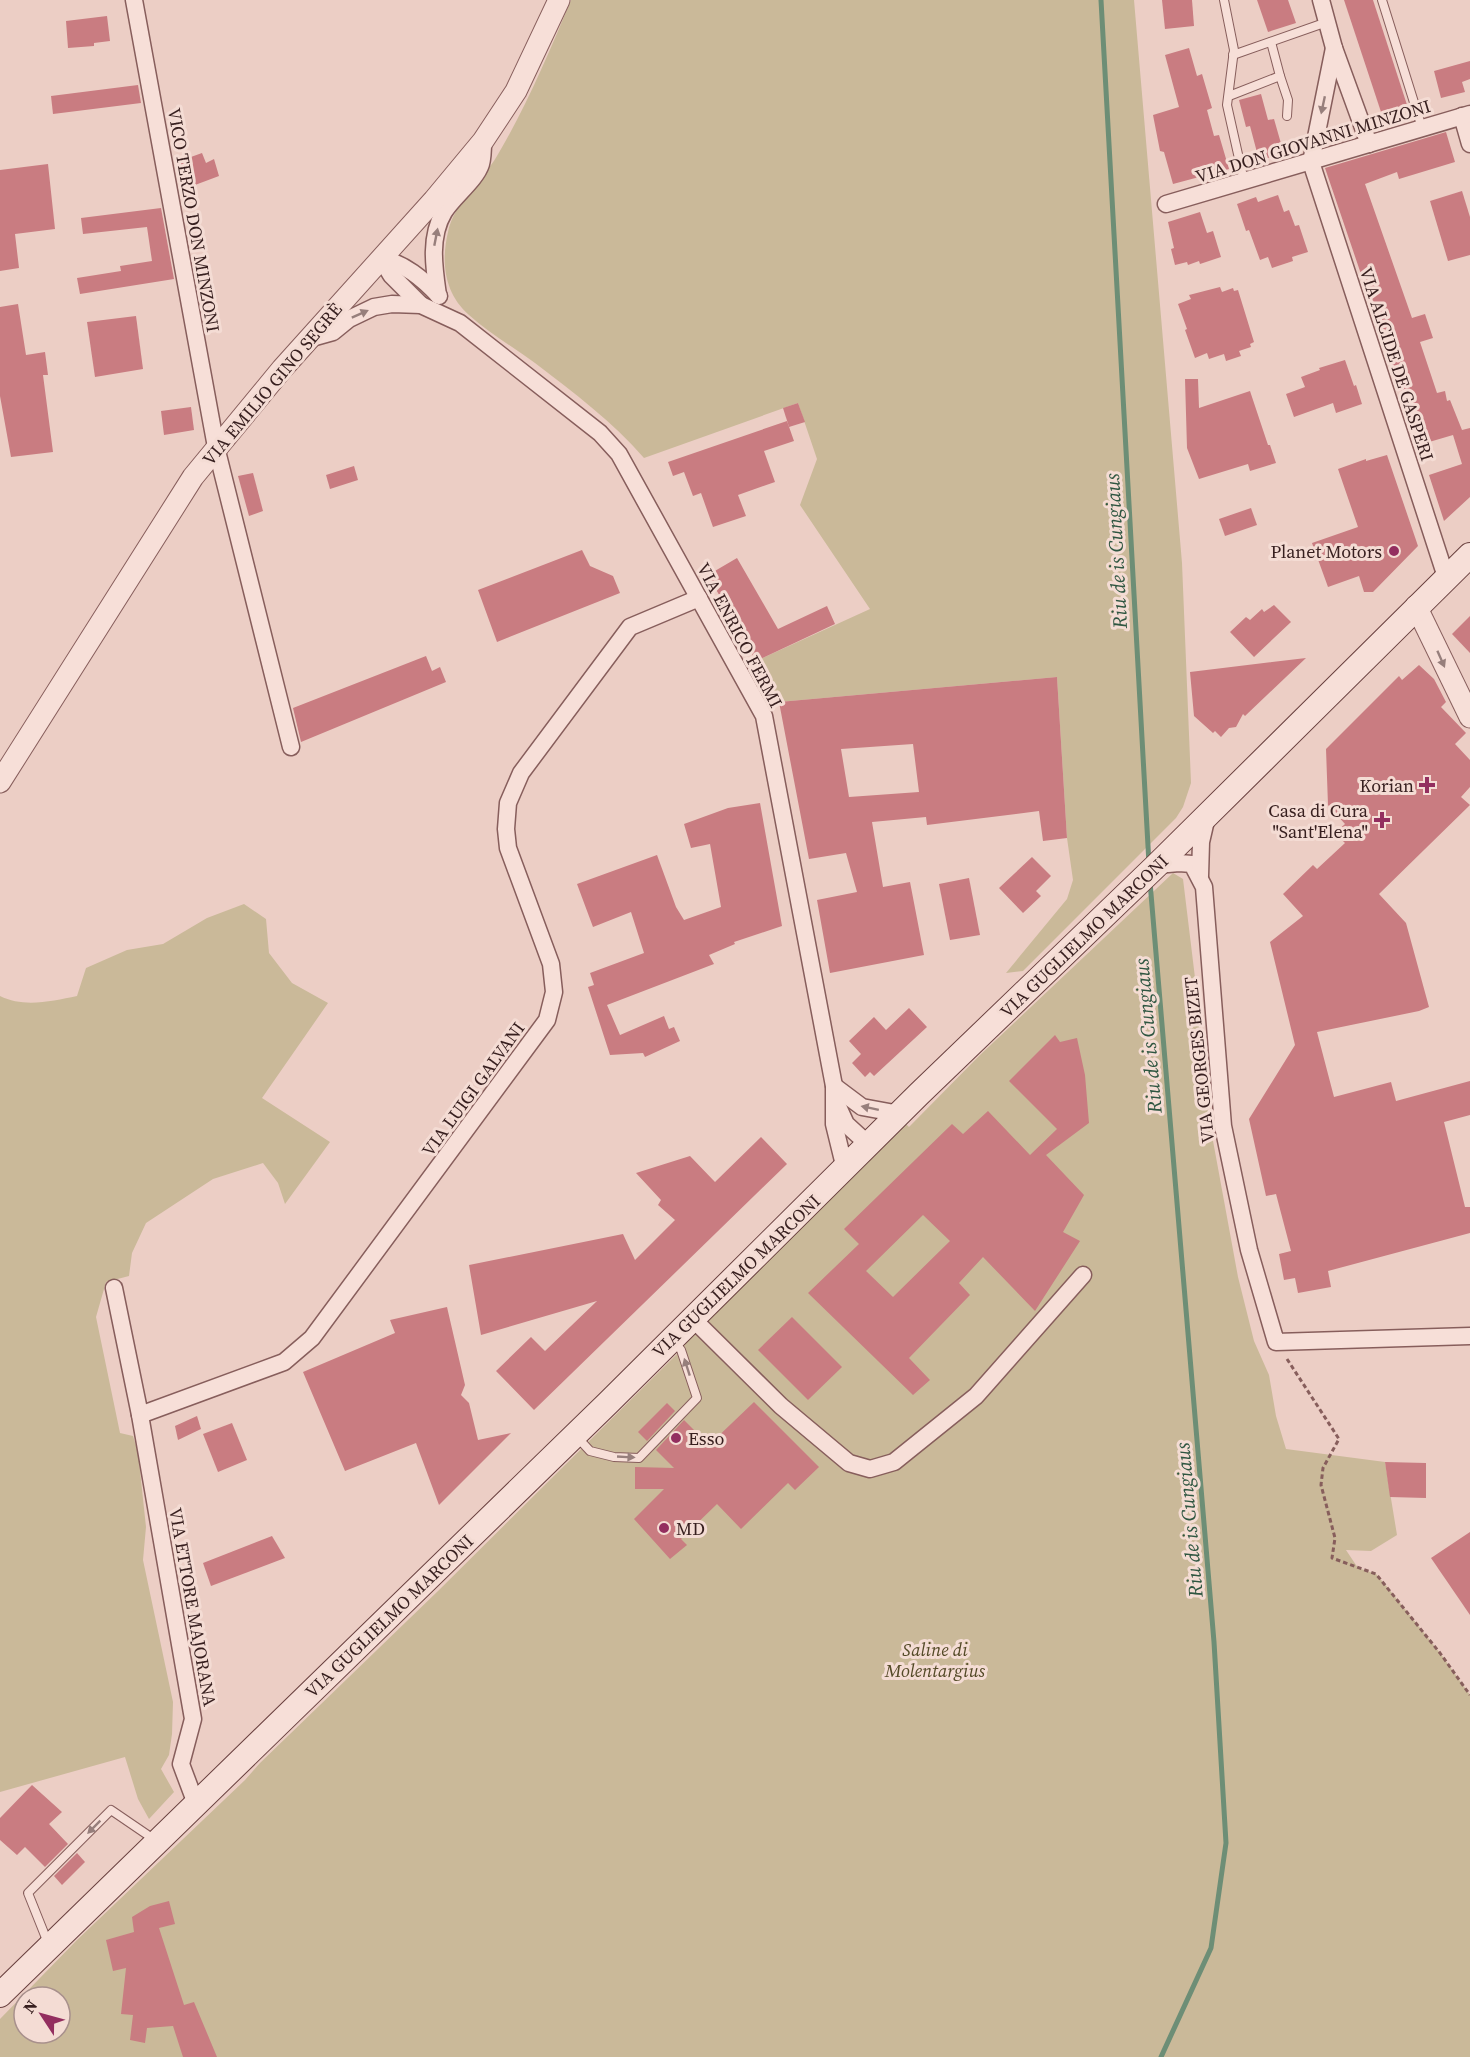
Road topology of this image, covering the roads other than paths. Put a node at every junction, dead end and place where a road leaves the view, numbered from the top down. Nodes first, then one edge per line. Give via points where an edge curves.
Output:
1 (134, 0) edge
2 (559, 0) edge
3 (1224, 0) edge
4 (1321, 0) edge
5 (1382, 0) edge
6 (1327, 22) junction
7 (1270, 42) junction
8 (1335, 48) junction
9 (1233, 55) junction
10 (1280, 76) junction
11 (1229, 96) junction
12 (1466, 115) edge
13 (1287, 116) dead end
14 (1422, 129) junction
15 (483, 141) junction
16 (1369, 144) junction
17 (1470, 144) edge
18 (1311, 162) junction
19 (1244, 182) junction
20 (1167, 204) dead end
21 (381, 258) junction
22 (438, 295) junction
23 (421, 304) junction
24 (460, 323) junction
25 (308, 339) junction
26 (216, 447) junction
27 (1470, 555) edge
28 (1446, 578) junction
29 (699, 598) junction
30 (1416, 606) junction
31 (1464, 688) edge
32 (1470, 717) edge
33 (291, 747) dead end
34 (0, 782) edge
35 (1201, 822) junction
36 (1168, 864) junction
37 (1200, 877) junction
38 (834, 1092) junction
39 (900, 1114) junction
40 (869, 1145) junction
41 (845, 1169) junction
42 (1083, 1275) dead end
43 (114, 1288) dead end
44 (693, 1319) junction
45 (1470, 1336) edge
46 (672, 1339) junction
47 (140, 1415) junction
48 (575, 1435) junction
49 (196, 1804) junction
50 (158, 1841) junction
51 (50, 1947) junction
52 (0, 1995) edge

1 - 26 street, VICO TERZO DON MINZONI
2 - 15 street, VIA EMILIO GINO SEGRÈ via 516,91
3 - 9 lane
4 - 6 street
5 - 14 lane
6 - 7 lane
6 - 8 street
7 - 9 lane
7 - 10 lane
8 - 16 street
8 -> 18 street
9 - 11 lane
10 - 11 lane
10 - 13 lane via 1288,100
11 - 19 lane via 1227,105
12 - 14 street, VIA DON GIOVANNI MINZONI
12 - 17 street
14 - 16 street, VIA DON GIOVANNI MINZONI
15 - 21 street, VIA EMILIO GINO SEGRÈ
22 -> 15 street via 434,260 438,227 443,213 481,165
16 - 18 street, VIA DON GIOVANNI MINZONI
18 - 19 street, VIA DON GIOVANNI MINZONI
18 - 28 street, VIA ALCIDE DE GASPERI
19 - 20 street, VIA DON GIOVANNI MINZONI
21 - 22 street via 398,262
21 - 23 street via 390,275
21 - 25 street, VIA EMILIO GINO SEGRÈ
22 - 24 street
23 - 24 street
25 -> 23 street via 333,332 374,307
24 - 29 street, VIA ENRICO FERMI via 592,426 619,454
25 - 26 street, VIA EMILIO GINO SEGRÈ
26 - 33 street, VICO TERZO DON MINZONI
26 - 34 street, VIA EMILIO GINO SEGRÈ via 193,477
27 - 28 main road, VIA GUGLIELMO MARCONI
28 - 30 main road, VIA GUGLIELMO MARCONI
29 - 38 street, VIA ENRICO FERMI via 764,716
29 - 47 street, VIA LUIGI GALVANI via 630,627 521,773 508,803 508,848 551,964 554,992 547,1020 530,1045 312,1338 284,1362
30 -> 31 street
30 - 35 main road, VIA GUGLIELMO MARCONI
31 - 32 street
35 - 36 main road, VIA GUGLIELMO MARCONI
35 - 37 street, VIA GEORGES BIZET
36 - 37 street via 1192,864
36 - 39 main road, VIA GUGLIELMO MARCONI via 1045,974
37 - 45 street, VIA GEORGES BIZET via 1204,887 1223,1126 1249,1251 1276,1342
39 -> 38 street via 862,1107
38 - 40 street via 846,1124
38 - 41 street, VIA ENRICO FERMI via 834,1124
39 - 40 main road, VIA GUGLIELMO MARCONI
40 - 41 main road, VIA GUGLIELMO MARCONI
41 - 44 main road, VIA GUGLIELMO MARCONI
42 - 44 street via 976,1396 894,1462 870,1469 849,1464 781,1406
43 - 47 street
44 - 46 main road, VIA GUGLIELMO MARCONI
46 - 48 main road, VIA GUGLIELMO MARCONI
48 -> 46 lane via 590,1451 639,1458 697,1398 681,1350
47 - 49 street, VIA ETTORE MAJORANA via 193,1719 181,1764
48 - 49 main road, VIA GUGLIELMO MARCONI
49 - 50 main road, VIA GUGLIELMO MARCONI
50 - 51 main road, VIA GUGLIELMO MARCONI
50 -> 51 lane via 111,1810 28,1893
51 - 52 main road, VIA GUGLIELMO MARCONI

